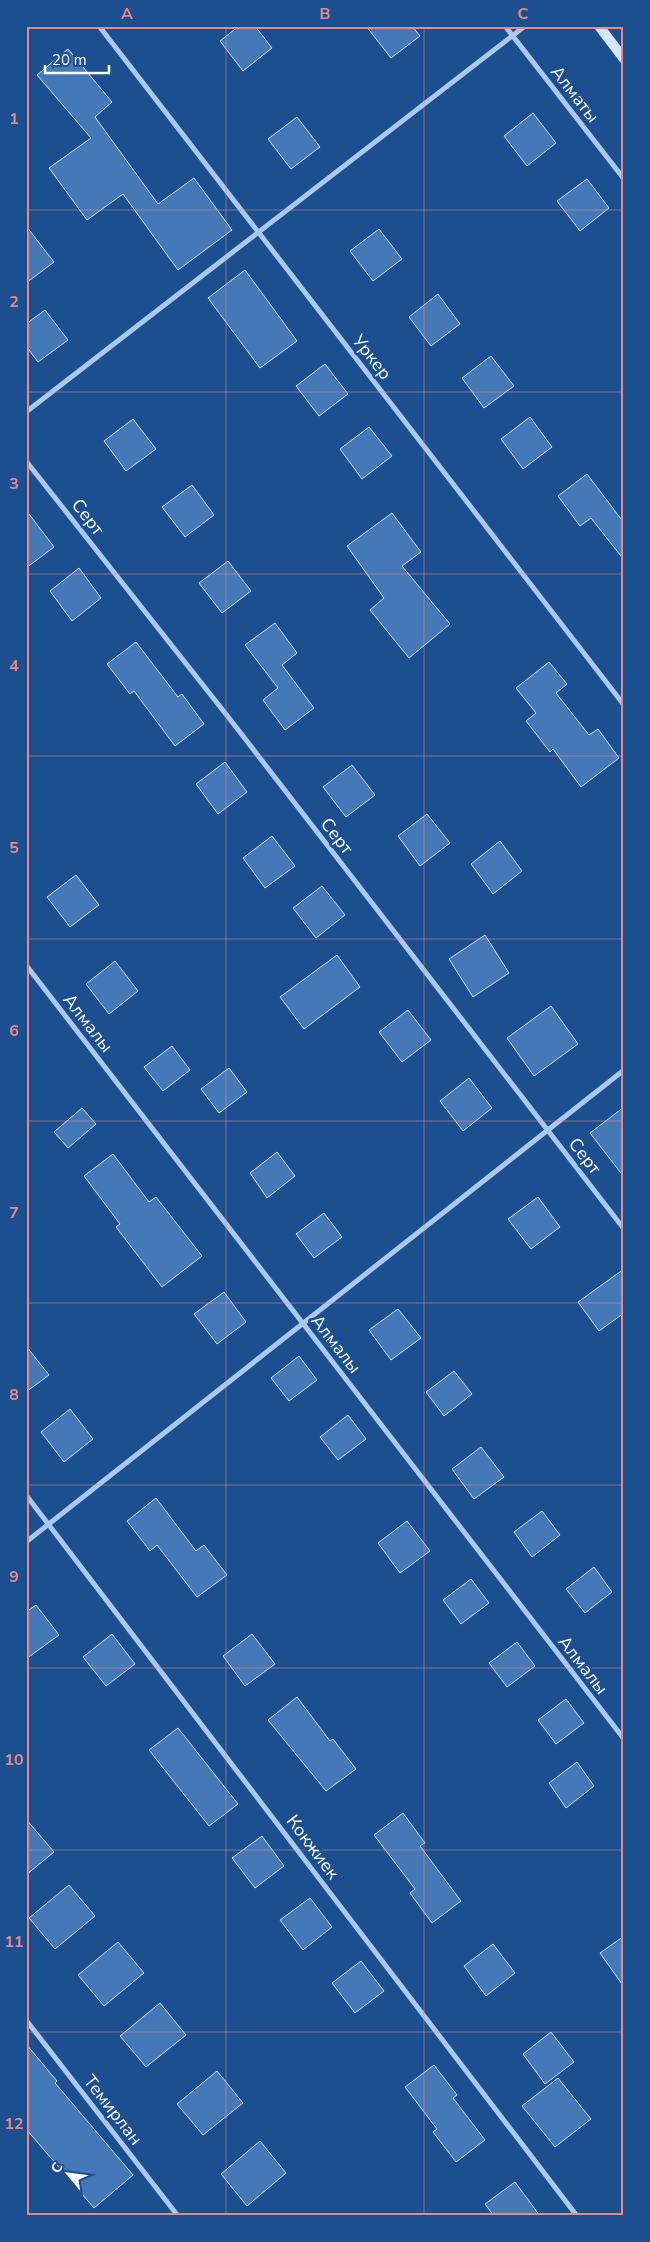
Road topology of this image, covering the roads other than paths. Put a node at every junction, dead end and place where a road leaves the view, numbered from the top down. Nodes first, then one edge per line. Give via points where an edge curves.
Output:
1 (99, 26) edge
2 (505, 26) edge
3 (525, 26) edge
4 (599, 26) edge
5 (512, 36) junction
6 (624, 58) edge
7 (624, 179) edge
8 (258, 232) junction
9 (26, 412) edge
10 (26, 461) edge
11 (624, 705) edge
12 (26, 965) edge
13 (624, 1070) edge
14 (547, 1130) junction
15 (624, 1229) edge
16 (302, 1324) junction
17 (26, 1495) edge
18 (48, 1524) junction
19 (26, 1542) edge
20 (624, 1740) edge
21 (26, 2020) edge
22 (178, 2216) edge
23 (577, 2216) edge

1 - 8 street, Уркер
2 - 5 street, Алматы
3 - 5 street
4 - 6 main road
5 - 7 street, Алматы
5 - 8 street
8 - 9 street
8 - 11 street, Уркер
10 - 14 street, Серт
12 - 16 street, Алмалы
13 - 14 street
14 - 15 street, Серт
14 - 16 street
16 - 18 street
16 - 20 street, Алмалы
17 - 18 street, Кокжиек
18 - 19 street
18 - 23 street, Кокжиек
21 - 22 street, Темирлан

